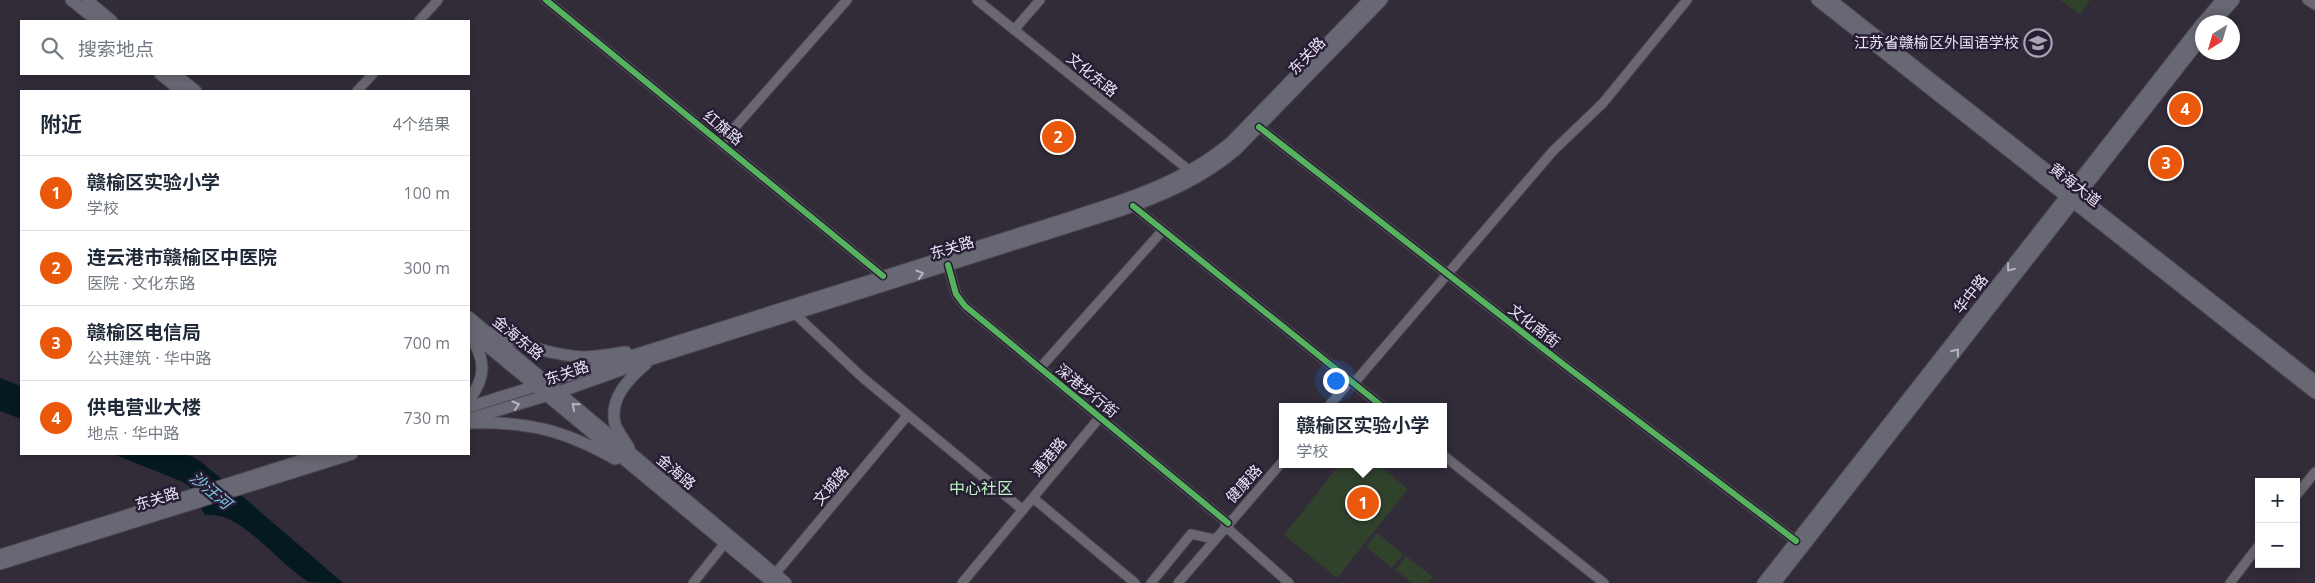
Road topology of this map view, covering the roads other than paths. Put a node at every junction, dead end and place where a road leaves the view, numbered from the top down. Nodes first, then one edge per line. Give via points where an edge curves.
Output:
1 (71, 0) edge
2 (87, 0) edge
3 (438, 0) edge
4 (546, 0) edge
5 (847, 0) edge
6 (977, 0) edge
7 (1040, 0) edge
8 (1368, 0) edge
9 (1382, 0) edge
10 (1688, 0) edge
11 (1817, 0) edge
12 (1831, 0) edge
13 (2222, 0) edge
14 (2234, 0) edge
15 (2308, 0) edge
16 (2315, 5) edge
17 (2210, 15) edge
18 (2221, 15) edge
19 (96, 20) edge
20 (111, 20) edge
21 (420, 20) edge
22 (1014, 30) junction
23 (2195, 34) edge
24 (2195, 47) edge
25 (161, 75) edge
26 (176, 75) edge
27 (371, 75) edge
28 (180, 90) edge
29 (195, 90) edge
30 (358, 90) edge
31 (1259, 127) junction
32 (721, 143) junction
33 (1190, 171) junction
34 (2072, 196) junction
35 (1133, 206) junction
36 (1163, 230) junction
37 (948, 265) junction
38 (1447, 274) junction
39 (883, 276) junction
40 (794, 313) junction
41 (471, 326) edge
42 (651, 355) junction
43 (1040, 368) junction
44 (549, 382) junction
45 (1352, 382) junction
46 (2315, 382) edge
47 (537, 387) junction
48 (2315, 393) edge
49 (553, 394) junction
50 (470, 399) edge
51 (1332, 403) edge
52 (1378, 403) edge
53 (470, 407) edge
54 (907, 416) junction
55 (1100, 417) junction
56 (470, 419) edge
57 (470, 423) edge
58 (632, 454) junction
59 (319, 455) edge
60 (349, 455) edge
61 (1447, 458) edge
62 (1279, 465) edge
63 (2315, 472) edge
64 (641, 473) junction
65 (2300, 491) edge
66 (1032, 498) junction
67 (1023, 510) junction
68 (1226, 525) junction
69 (1214, 539) junction
70 (1796, 541) junction
71 (725, 543) junction
72 (2255, 550) edge
73 (0, 555) edge
74 (0, 564) edge
75 (774, 579) edge
76 (693, 583) edge
77 (786, 583) edge
78 (962, 583) edge
79 (1135, 583) edge
80 (1151, 583) edge
81 (1178, 583) edge
82 (1289, 583) edge
83 (1604, 583) edge
84 (1763, 583) edge
85 (1775, 583) edge
86 (2230, 583) edge

1 - 19 main road
2 - 20 main road
3 - 21 street
4 - 32 street, 红旗路
5 - 32 street
6 - 22 street, 文化东路
7 - 22 street
8 - 33 main road, 东关路 via 1231,142
9 - 31 main road, 东关路
10 - 38 street via 1603,103 1553,151
11 - 34 main road, 黄海大道
12 - 34 main road, 黄海大道
13 - 17 main road, 华中路
14 - 18 main road
15 - 16 street
22 - 33 street, 文化东路
23 - 34 main road, 华中路
24 - 34 main road, 华中路
25 - 28 main road
26 - 29 main road
27 - 30 street
31 - 35 main road, 东关路 via 1208,172
31 - 38 street, 文化南街
32 - 39 street, 红旗路
33 - 39 main road, 东关路 via 1116,202
34 - 46 main road, 黄海大道
34 - 48 main road, 黄海大道
34 -> 70 main road, 华中路
85 -> 34 main road, 华中路
35 - 36 street
35 - 37 main road, 东关路
36 - 43 street
36 - 45 street
40 -> 37 main road, 东关路
37 - 43 street, 深港步行街 via 959,301
38 - 45 street
38 - 70 street, 文化南街
39 - 42 main road, 东关路
40 - 42 main road, 东关路
40 - 54 street
41 - 42 main road via 550,352 584,357
41 - 44 main road, 金海东路
41 - 47 main road, 金海东路
41 - 50 main road via 483,367 478,388
42 - 44 main road, 东关路
42 - 49 main road, 东关路
42 - 58 main road via 622,388 615,405 615,424
43 - 55 street, 深港步行街
44 - 47 main road, 东关路
44 - 49 main road, 金海路
45 - 51 street
45 - 52 street
47 - 49 main road, 金海路
47 - 53 main road, 东关路
56 -> 49 main road, 东关路
58 -> 49 main road, 金海路
49 - 64 main road, 金海路
54 - 67 street
54 - 75 street, 文城路
55 - 66 street, 通港路
55 - 68 street, 深港步行街
57 - 64 main road via 527,424 560,432
58 - 75 main road, 金海路
59 - 73 main road, 东关路
60 - 74 main road, 东关路
61 - 83 street
62 - 68 street, 健康路
63 - 65 street
64 - 71 main road, 金海路
66 - 67 street, 通港路
66 - 79 street
67 - 78 street, 通港路
68 - 69 street, 健康路
68 - 82 street, 深港步行街
69 - 80 street via 1191,534
69 - 81 street, 健康路
70 - 84 main road, 华中路
71 - 75 main road, 金海路
71 - 76 street
72 - 86 street
75 - 77 main road, 金海路

